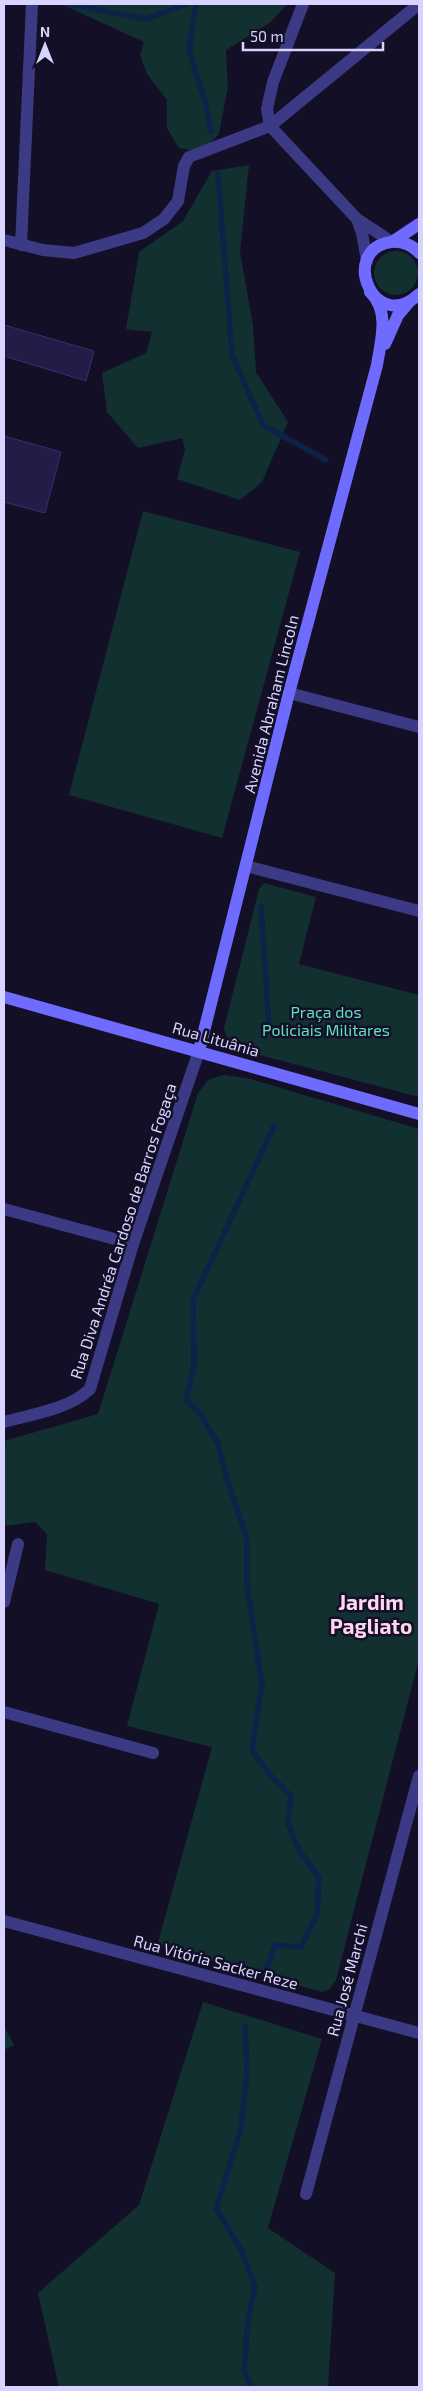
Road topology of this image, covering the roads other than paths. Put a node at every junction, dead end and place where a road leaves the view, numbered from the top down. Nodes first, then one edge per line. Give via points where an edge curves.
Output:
1 (32, 4) edge
2 (303, 4) edge
3 (419, 4) edge
4 (270, 126) junction
5 (357, 218) junction
6 (419, 224) edge
7 (4, 240) edge
8 (392, 242) junction
9 (20, 245) junction
10 (419, 253) edge
11 (367, 261) junction
12 (374, 296) junction
13 (416, 298) edge
14 (377, 365) junction
15 (289, 693) junction
16 (419, 728) edge
17 (246, 866) junction
18 (419, 911) edge
19 (4, 997) edge
20 (199, 1051) junction
21 (419, 1114) edge
22 (4, 1209) edge
23 (133, 1244) junction
24 (4, 1422) edge
25 (18, 1544) dead end
26 (4, 1602) edge
27 (4, 1712) edge
28 (153, 1753) dead end
29 (419, 1776) edge
30 (4, 1921) edge
31 (354, 2016) junction
32 (419, 2033) edge
33 (306, 2194) dead end

1 - 9 street
2 - 4 street via 273,82 267,109
3 - 4 street
4 - 5 street
4 - 9 street via 189,157 184,166 178,201 164,219 143,233 74,253
5 - 8 street
5 - 11 street
6 - 8 street
7 - 9 street
8 - 10 street via 405,244
8 - 11 street via 382,245
11 - 12 street, Avenida Abraham Lincoln via 365,282
12 - 13 street via 397,305
12 - 14 street, Avenida Abraham Lincoln via 383,326
13 - 14 street, Avenida Abraham Lincoln via 398,315
14 - 15 street, Avenida Abraham Lincoln
15 - 16 street
15 - 17 street, Avenida Abraham Lincoln
17 - 18 street
17 - 20 street, Avenida Abraham Lincoln
19 - 20 street, Rua Lituânia
20 - 21 street, Rua Lituânia
20 - 23 street, Rua Diva Andréa Cardoso de Barros Fogaça
22 - 23 street
23 - 24 street, Rua Diva Andréa Cardoso de Barros Fogaça via 90,1389 64,1405
25 - 26 street
27 - 28 street
29 - 31 street, Rua José Marchi
30 - 31 street, Rua Vitória Sacker Reze
31 - 32 street, Rua Vitória Sacker Reze
31 - 33 street, Rua José Marchi

